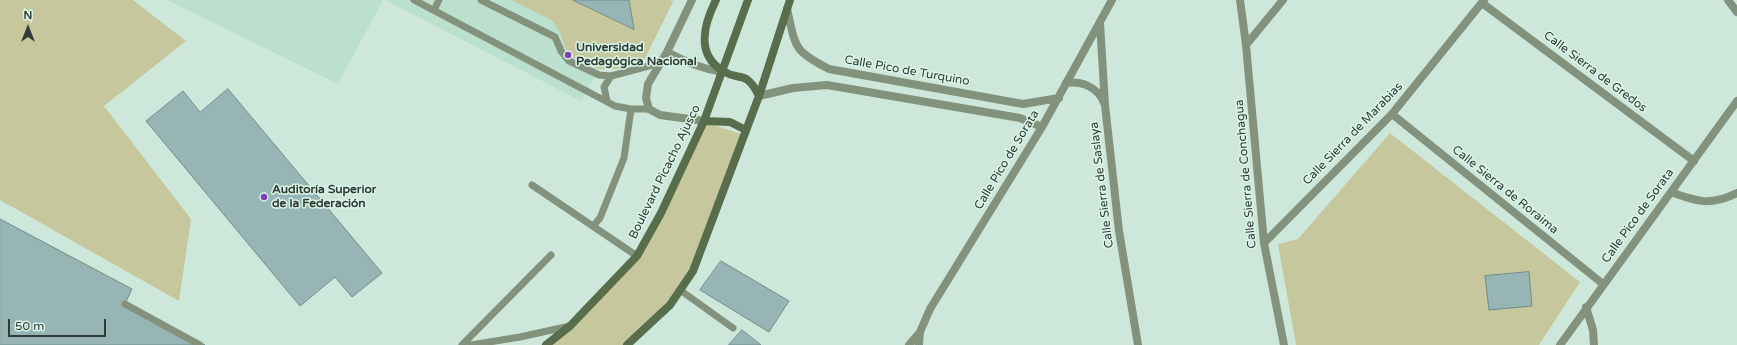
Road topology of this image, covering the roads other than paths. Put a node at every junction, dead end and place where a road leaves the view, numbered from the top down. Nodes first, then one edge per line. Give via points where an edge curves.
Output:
1 (414, 0) edge
2 (439, 0) edge
3 (481, 0) edge
4 (692, 0) edge
5 (716, 0) edge
6 (748, 0) edge
7 (790, 0) edge
8 (1112, 0) edge
9 (1240, 0) edge
10 (1284, 0) edge
11 (1728, 0) edge
12 (1483, 2) edge
13 (787, 9) junction
14 (434, 10) junction
15 (1737, 12) edge
16 (1100, 22) junction
17 (1246, 45) junction
18 (667, 52) junction
19 (660, 63) junction
20 (723, 72) junction
21 (611, 76) junction
22 (1066, 83) junction
23 (759, 96) junction
24 (1059, 98) junction
25 (607, 101) junction
26 (1737, 101) edge
27 (1105, 105) junction
28 (631, 109) junction
29 (649, 109) junction
30 (1392, 114) junction
31 (704, 120) junction
32 (1042, 127) junction
33 (746, 130) junction
34 (1694, 161) junction
35 (532, 185) dead end
36 (1671, 192) junction
37 (1737, 193) edge
38 (594, 225) junction
39 (1264, 243) junction
40 (551, 255) dead end
41 (637, 256) junction
42 (1603, 284) junction
43 (680, 290) junction
44 (125, 304) dead end
45 (1586, 307) junction
46 (570, 326) junction
47 (733, 328) dead end
48 (920, 332) junction
49 (200, 345) edge
50 (462, 345) edge
51 (471, 345) edge
52 (546, 345) edge
53 (627, 345) edge
54 (909, 345) edge
55 (920, 345) edge
56 (1138, 345) edge
57 (1284, 345) edge
58 (1560, 345) edge
59 (1594, 345) edge

1 - 14 lane
2 - 14 lane
3 - 21 lane via 555,37 569,61 599,75
4 - 18 street
5 - 20 main road via 704,33 704,49 710,60
6 - 20 main road, Boulevard Picacho Ajusco
7 - 13 main road
8 - 16 street, Calle Pico de Sorata
9 - 17 street, Calle Sierra de Conchagua
10 - 17 street
11 - 15 street
12 - 30 street, Calle Sierra de Marabias
12 - 34 street, Calle Sierra de Gredos
13 - 23 main road
13 - 24 street, Calle Pico de Turquino via 798,49 829,69 1023,104
14 - 25 lane
16 - 22 street, Calle Pico de Sorata
16 - 27 street, Calle Sierra de Saslaya
17 - 39 street, Calle Sierra de Conchagua
18 - 19 street
18 - 20 street via 690,65
19 - 21 lane
19 - 29 street via 648,84 646,98
20 - 23 main road via 745,78 754,86
20 - 31 main road, Boulevard Picacho Ajusco
21 - 25 lane via 604,87
22 - 24 street, Calle Pico de Sorata
22 - 27 street via 1079,82 1091,87 1100,95
23 - 32 street via 793,88 827,85 1020,118
23 - 33 main road
24 - 32 street, Calle Pico de Sorata
25 - 28 lane
26 - 34 street, Calle Pico de Sorata
27 - 56 street, Calle Sierra de Saslaya via 1118,232
28 - 29 lane
28 - 38 lane via 624,158 600,218
29 - 31 street via 660,115
30 - 39 street, Calle Sierra de Marabias
30 - 42 street, Calle Sierra de Roraima
31 - 33 main road via 730,122
31 - 41 main road, Boulevard Picacho Ajusco via 661,213
32 - 48 street, Calle Pico de Sorata via 930,309
33 - 43 main road via 693,271
34 - 36 street, Calle Pico de Sorata
35 - 38 lane
36 - 37 street via 1695,201 1722,200
36 - 42 street, Calle Pico de Sorata
38 - 41 lane
39 - 57 street, Calle Sierra de Conchagua
40 - 50 lane
41 - 46 main road, Boulevard Picacho Ajusco
42 - 45 street, Calle Pico de Sorata
43 - 47 lane
43 - 53 main road via 670,305
44 - 49 lane
45 - 58 street, Calle Pico de Sorata
45 - 59 street via 1593,330
46 - 51 lane
46 - 52 main road, Boulevard Picacho Ajusco
48 - 54 street, Calle Pico de Sorata
48 - 55 street, Calle Pico de Sorata

